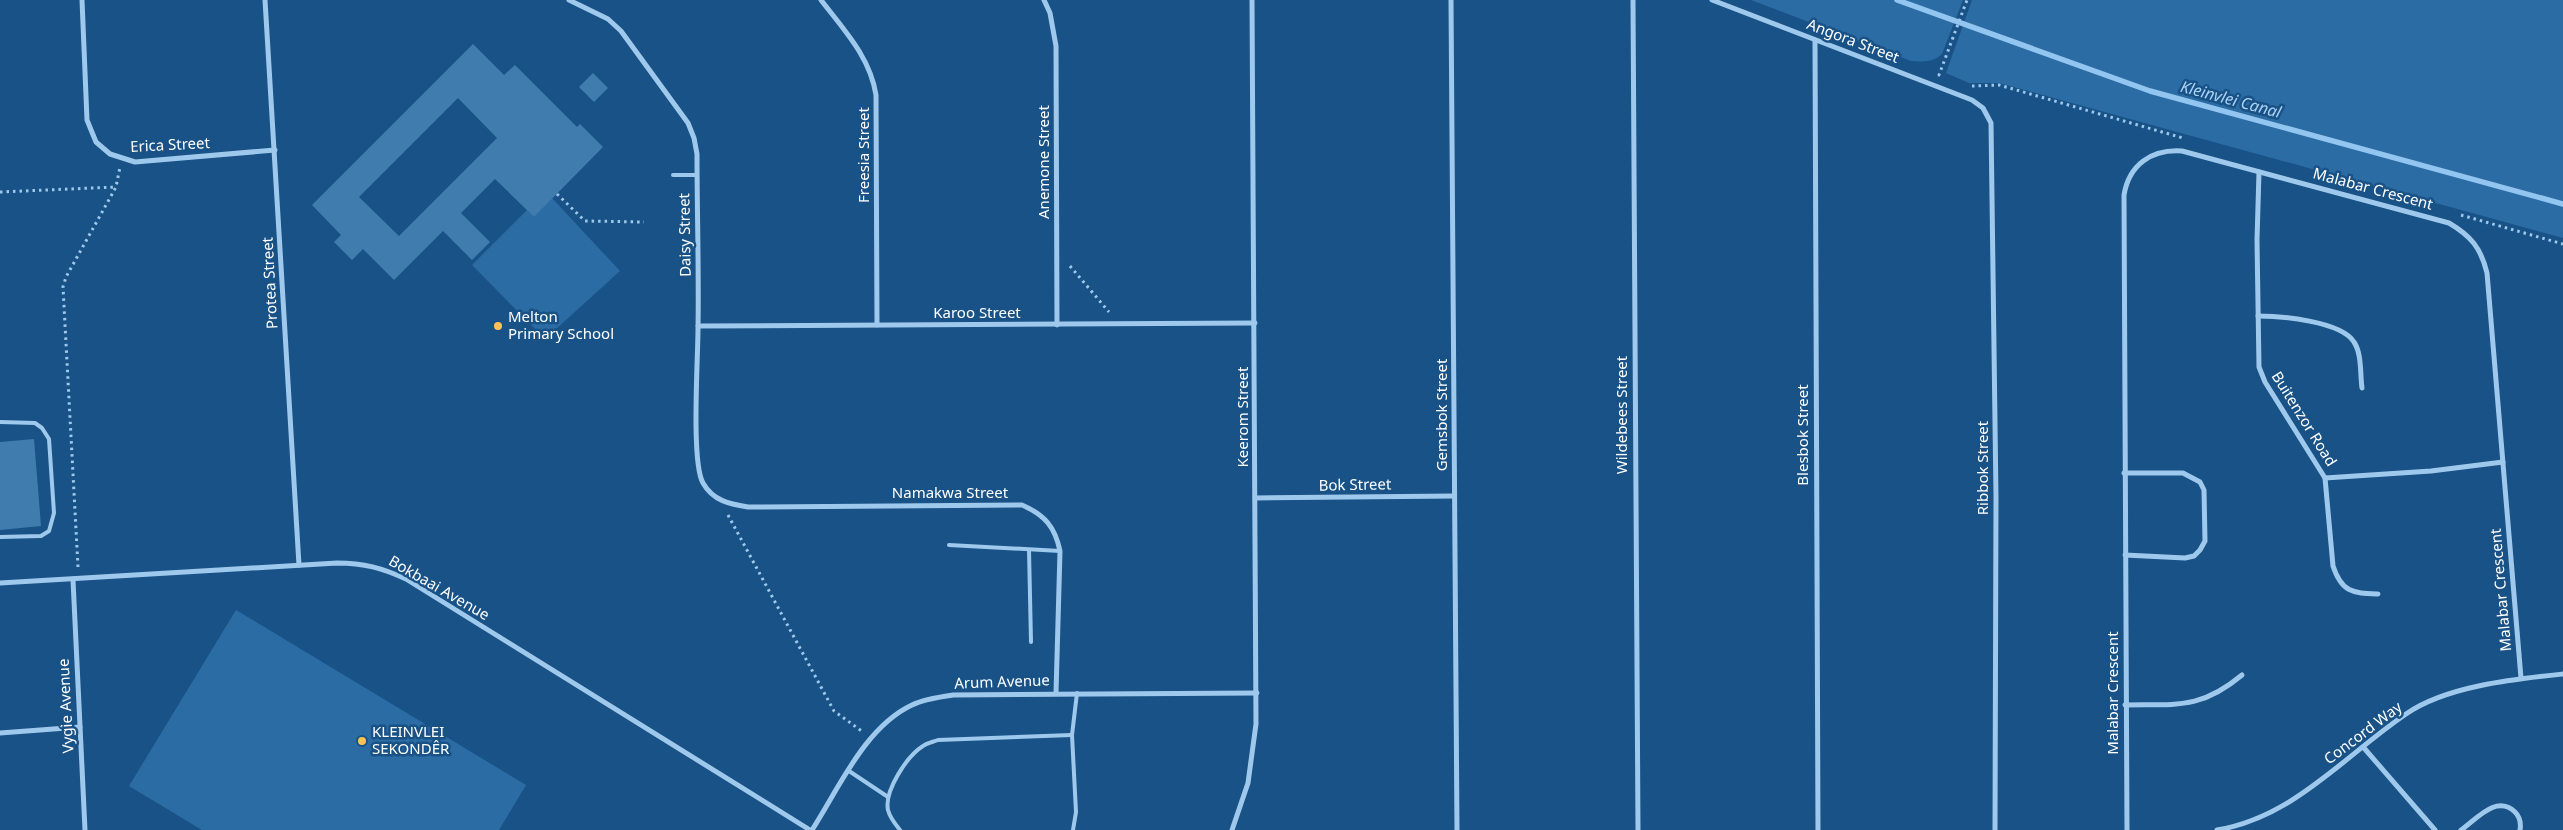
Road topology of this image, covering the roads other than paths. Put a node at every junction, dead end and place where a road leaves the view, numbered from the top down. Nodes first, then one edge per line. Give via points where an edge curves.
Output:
1 (82, 0) edge
2 (265, 0) edge
3 (569, 0) edge
4 (822, 0) edge
5 (1044, 0) edge
6 (1252, 0) edge
7 (1451, 0) edge
8 (1633, 0) edge
9 (1712, 0) edge
10 (1815, 40) junction
11 (1983, 108) joint
12 (274, 150) junction
13 (2259, 172) junction
14 (672, 175) dead end
15 (697, 175) junction
16 (2258, 316) junction
17 (1255, 323) junction
18 (877, 325) junction
19 (1057, 325) junction
20 (698, 326) junction
21 (2362, 388) dead end
22 (0, 422) edge
23 (2503, 462) junction
24 (2124, 473) junction
25 (2325, 478) junction
26 (1454, 496) junction
27 (1255, 498) junction
28 (734, 505) joint
29 (0, 537) edge
30 (949, 545) dead end
31 (1029, 550) junction
32 (1060, 551) junction
33 (2125, 555) junction
34 (299, 565) junction
35 (73, 580) junction
36 (0, 583) edge
37 (2378, 594) dead end
38 (1031, 642) dead end
39 (2563, 674) edge
40 (2242, 675) dead end
41 (2521, 678) junction
42 (1056, 693) junction
43 (1077, 693) junction
44 (1257, 693) junction
45 (2125, 704) junction
46 (80, 727) junction
47 (0, 733) edge
48 (1072, 735) junction
49 (2364, 748) junction
50 (849, 771) junction
51 (888, 797) junction
52 (85, 830) edge
53 (811, 830) edge
54 (900, 830) edge
55 (1073, 830) edge
56 (1232, 830) edge
57 (1457, 830) edge
58 (1638, 830) edge
59 (1818, 830) edge
60 (1995, 830) edge
61 (2127, 830) edge
62 (2217, 830) edge
63 (2435, 830) edge
64 (2461, 830) edge
65 (2520, 830) edge

1 - 12 street, Erica Street via 87,120 96,142 110,154 135,162
2 - 12 street, Protea Street
3 - 15 street, Daisy Street via 608,19 621,31 676,105 694,138
4 - 18 street, Freesia Street via 862,54 876,95
5 - 19 street, Anemone Street via 1050,13 1056,46
6 - 17 street, Keerom Street
7 - 26 street, Gemsbok Street
8 - 58 street, Wildebees Street
9 - 10 street, Angora Street
10 - 11 street, Angora Street via 1965,97
10 - 59 street, Blesbok Street
11 - 60 street, Ribbok Street via 1993,131
12 - 34 street, Protea Street
13 - 16 street, Buitenzor Road
13 - 23 street, Malabar Crescent via 2449,223 2466,232 2483,256 2487,273
13 - 24 street, Malabar Crescent via 2182,150 2170,150 2149,156 2128,178 2124,196
14 - 15 lane
15 - 20 street, Daisy Street
16 - 21 street via 2299,319 2346,334 2354,341 2358,352
16 - 25 street, Buitenzor Road via 2257,351 2265,382
17 - 19 street, Karoo Street
17 - 27 street, Keerom Street
18 - 19 street, Karoo Street
18 - 20 street, Karoo Street
20 - 28 street, Daisy Street via 698,465 702,483 721,501
22 - 29 lane via 35,423 49,439 54,513 49,531 41,536
23 - 25 street, Buitenzor Road via 2431,471
23 - 41 street, Malabar Crescent
24 - 33 street, Malabar Crescent
24 - 33 street via 2183,473 2200,482 2204,490 2205,541 2194,556 2185,558
25 - 37 street via 2337,579 2354,593
26 - 27 street, Bok Street
26 - 57 street, Gemsbok Street
27 - 44 street, Keerom Street
28 - 32 street, Namakwa Street via 1022,505 1048,520 1057,535
30 - 31 lane
31 - 32 lane
31 - 38 lane
32 - 42 street, Namakwa Street
33 - 45 street, Malabar Crescent
34 - 35 street, Bokbaai Avenue
34 - 53 street, Bokbaai Avenue via 359,563 379,567 406,579
35 - 36 street, Bokbaai Avenue
35 - 46 street, Vygie Avenue
39 - 41 street, Concord Way
40 - 45 street via 2226,689 2191,704
41 - 49 street, Concord Way via 2476,686 2407,713
42 - 43 street, Arum Avenue
42 - 50 street, Arum Avenue via 953,695 913,704 896,714 871,737
43 - 44 street, Arum Avenue
43 - 48 lane
44 - 56 street, Keerom Street via 1255,746 1248,783
45 - 61 street, Malabar Crescent
46 - 47 street
46 - 52 street, Vygie Avenue
48 - 51 lane via 938,740 923,746 902,767
48 - 55 lane via 1076,812
49 - 62 street, Concord Way via 2309,790 2274,811 2231,828
49 - 63 street
50 - 51 lane
50 - 53 street, Arum Avenue
51 - 54 lane via 889,814
64 - 65 street via 2497,806 2516,813

